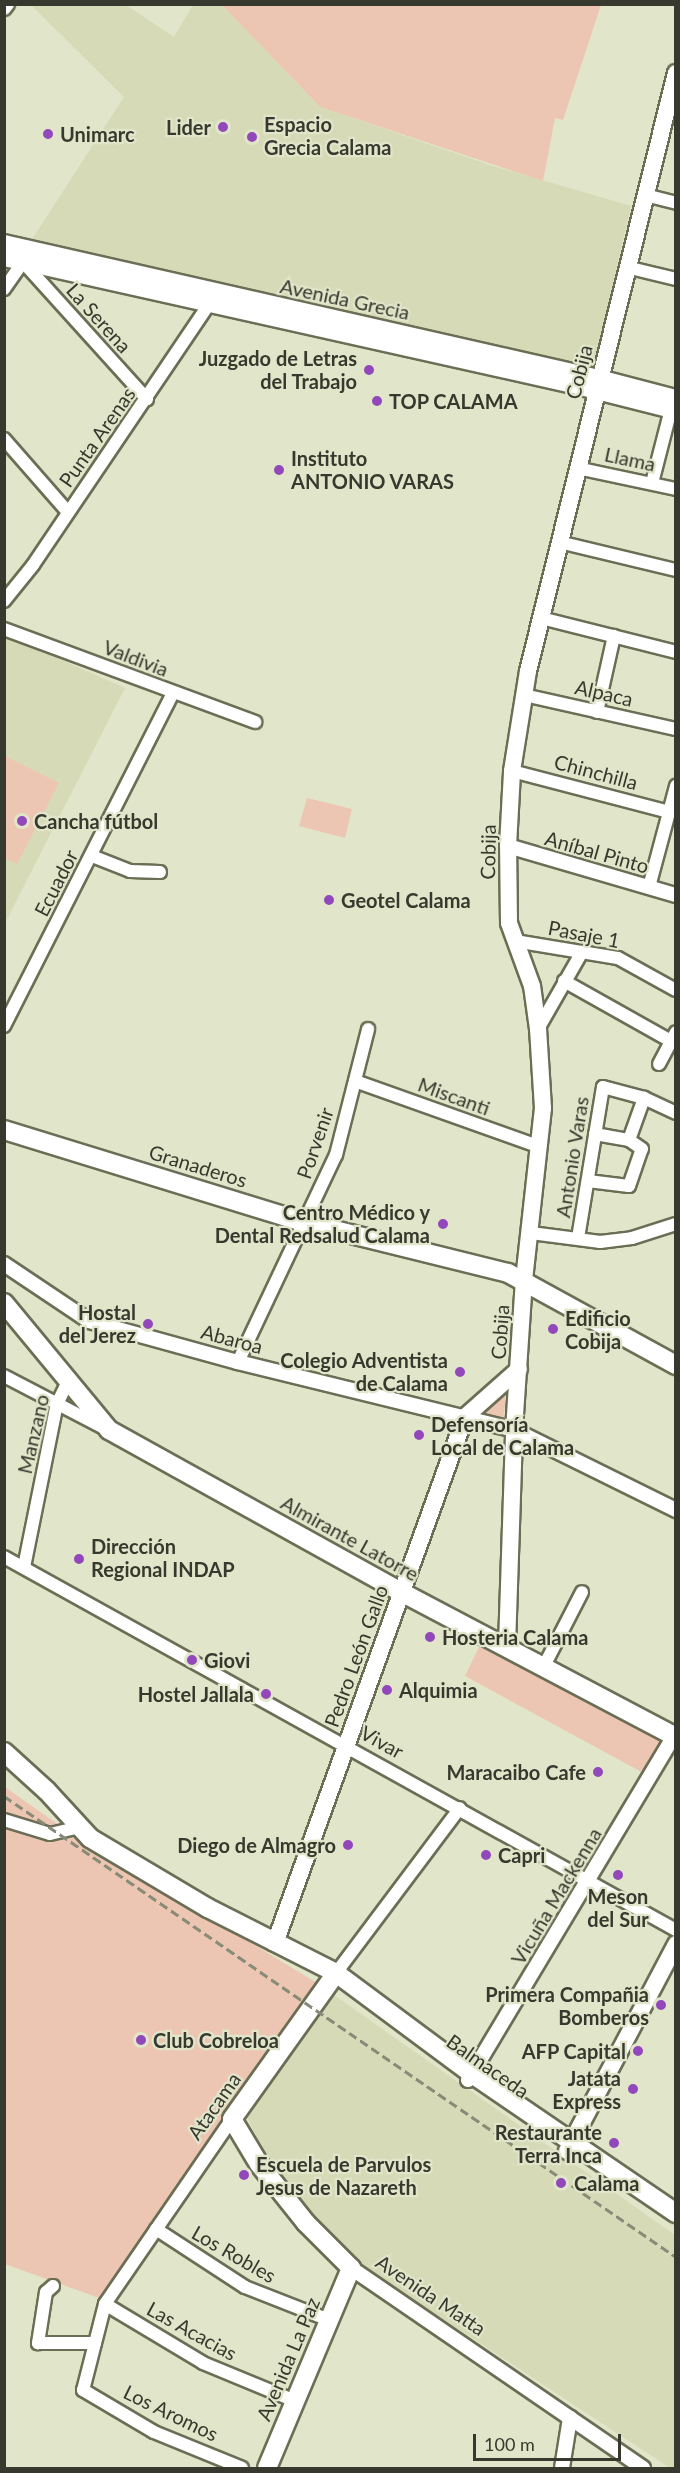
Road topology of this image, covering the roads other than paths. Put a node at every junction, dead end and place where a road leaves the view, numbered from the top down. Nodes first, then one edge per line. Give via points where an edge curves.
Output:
1 (674, 81) edge
2 (645, 195) junction
3 (675, 203) edge
4 (4, 243) edge
5 (43, 252) junction
6 (4, 258) edge
7 (22, 262) junction
8 (626, 267) junction
9 (675, 279) edge
10 (4, 290) edge
11 (213, 298) junction
12 (598, 384) junction
13 (147, 399) junction
14 (674, 402) edge
15 (4, 439) edge
16 (577, 468) junction
17 (652, 483) junction
18 (675, 489) edge
19 (68, 512) junction
20 (559, 542) junction
21 (675, 570) edge
22 (4, 601) edge
23 (541, 618) junction
24 (4, 629) edge
25 (614, 636) junction
26 (675, 652) edge
27 (173, 693) junction
28 (524, 695) junction
29 (597, 712) junction
30 (255, 722) dead end
31 (675, 729) edge
32 (512, 771) junction
33 (675, 786) edge
34 (669, 812) junction
35 (508, 846) junction
36 (92, 856) junction
37 (160, 872) dead end
38 (649, 887) junction
39 (675, 895) edge
40 (515, 941) junction
41 (582, 952) junction
42 (564, 981) junction
43 (675, 990) edge
44 (4, 1026) edge
45 (368, 1029) dead end
46 (538, 1029) junction
47 (673, 1036) edge
48 (658, 1064) dead end
49 (355, 1081) junction
50 (644, 1098) junction
51 (675, 1113) edge
52 (4, 1130) edge
53 (595, 1134) junction
54 (629, 1140) junction
55 (540, 1147) junction
56 (588, 1181) junction
57 (306, 1223) junction
58 (675, 1224) edge
59 (531, 1233) junction
60 (578, 1238) junction
61 (4, 1264) edge
62 (524, 1280) junction
63 (4, 1303) edge
64 (238, 1362) junction
65 (675, 1365) edge
66 (519, 1369) junction
67 (4, 1376) edge
68 (68, 1381) junction
69 (57, 1404) junction
70 (465, 1417) junction
71 (109, 1430) junction
72 (514, 1430) junction
73 (675, 1510) edge
74 (4, 1557) edge
75 (24, 1567) junction
76 (401, 1592) junction
77 (582, 1592) dead end
78 (507, 1646) junction
79 (544, 1666) junction
80 (675, 1735) edge
81 (346, 1745) junction
82 (4, 1752) edge
83 (460, 1808) junction
84 (4, 1820) edge
85 (80, 1827) junction
86 (588, 1882) junction
87 (675, 1930) edge
88 (276, 1943) junction
89 (675, 1944) edge
90 (333, 1977) junction
91 (470, 2077) junction
92 (232, 2119) junction
93 (569, 2147) junction
94 (675, 2213) edge
95 (675, 2224) edge
96 (156, 2229) junction
97 (351, 2268) junction
98 (53, 2286) dead end
99 (105, 2304) junction
100 (328, 2320) junction
101 (95, 2343) junction
102 (83, 2390) joint
103 (295, 2401) junction
104 (570, 2418) junction
105 (242, 2469) edge
106 (267, 2469) edge
107 (562, 2469) edge
108 (643, 2469) edge

1 - 2 main road, Cobija
2 - 3 street
2 - 8 main road, Cobija
4 - 5 main road, Avenida Grecia
5 - 7 street
5 - 11 main road, Avenida Grecia
6 - 7 main road, Avenida Grecia
7 - 10 street
7 - 11 main road, Avenida Grecia
7 - 13 street, La Serena
8 - 9 street
8 - 12 main road, Cobija
11 - 12 main road, Avenida Grecia
11 - 13 street, Punta Arenas
12 - 14 main road, Avenida Grecia
12 - 16 main road, Cobija
13 - 19 street, Punta Arenas
14 - 17 street
15 - 19 street
16 - 17 street, Llama
16 - 20 main road, Cobija
17 - 18 street, Llama
19 - 22 street, Punta Arenas via 33,566
20 - 21 street
20 - 23 main road, Cobija
23 - 25 street
23 - 28 main road, Cobija
24 - 27 street, Valdivia
25 - 26 street
25 - 29 street
27 - 30 street, Valdivia
27 - 36 street, Ecuador
28 - 29 street, Alpaca
28 - 32 main road, Cobija
29 - 31 street, Alpaca
32 - 34 street, Chinchilla
32 - 35 main road, Cobija
33 - 34 street
34 - 38 street
35 - 38 street, Aníbal Pinto
35 - 40 main road, Cobija via 509,923
36 - 37 street via 130,871
36 - 44 street, Ecuador
38 - 39 street, Aníbal Pinto
40 - 41 street, Pasaje 1
40 - 46 main road, Cobija via 532,986
41 - 42 street
41 - 43 street, Pasaje 1 via 618,958
42 - 46 street
42 - 47 street
45 - 49 street, Porvenir
46 - 55 main road, Cobija via 543,1108
47 - 48 street
49 - 55 street, Miscanti
49 - 57 street, Porvenir via 336,1155
50 - 51 street, Antonio Varas
50 - 53 street, Antonio Varas via 603,1087
50 - 54 street
52 - 57 main road, Granaderos
53 - 54 street
53 - 56 street, Antonio Varas
54 - 56 street via 642,1149 628,1186
55 - 59 main road, Cobija
56 - 60 street, Antonio Varas
57 - 62 main road, Granaderos via 487,1267
57 - 64 street, Porvenir
58 - 60 street via 632,1238 600,1242
59 - 60 street
59 - 62 main road, Cobija
61 - 64 street, Abaroa via 89,1321
62 - 65 main road, Granaderos
62 - 66 main road, Cobija
63 - 68 main road
64 - 70 street, Abaroa
66 - 70 main road, Pedro León Gallo
66 - 72 main road, Cobija
67 - 69 street, Almirante Latorre
68 - 69 street, Manzano
68 - 71 main road
69 - 71 street, Almirante Latorre
69 - 75 street, Manzano
70 - 72 street, Abaroa
70 - 76 main road, Pedro León Gallo
71 - 76 main road, Almirante Latorre
72 - 73 street, Abaroa
72 - 78 main road, Cobija
74 - 75 street, Vivar
75 - 81 street, Vivar
76 - 78 main road, Almirante Latorre
76 - 81 main road, Pedro León Gallo
77 - 79 street
78 - 79 main road, Almirante Latorre
79 - 80 main road, Almirante Latorre
80 - 86 street, Vicuña Mackenna
81 - 83 street, Vivar
81 - 88 main road, Pedro León Gallo
82 - 85 main road, Balmaceda
83 - 86 street, Vivar
83 - 90 street, Atacama
84 - 85 street via 50,1834
85 - 88 main road, Balmaceda via 109,1850
86 - 87 street, Vivar
86 - 91 street, Vicuña Mackenna
88 - 90 main road, Balmaceda
89 - 93 main road
90 - 91 main road, Balmaceda
90 - 92 main road, Atacama
91 - 93 main road, Balmaceda
92 - 96 street, Atacama
92 - 97 main road, Avenida Matta via 266,2173 306,2223
93 - 94 main road, Balmaceda
93 - 95 main road, Balmaceda
96 - 99 street, Atacama
96 - 100 street, Los Robles via 245,2287
97 - 100 main road, Avenida La Paz
97 - 104 street, Avenida Matta
98 - 101 street via 46,2292 38,2343
99 - 101 street, Atacama
99 - 103 street, Las Acacias via 203,2363
100 - 103 main road, Avenida La Paz
101 - 102 street, Atacama
102 - 105 street, Los Aromos via 154,2432
103 - 106 main road, Avenida La Paz
104 - 107 street
104 - 108 street, Avenida Matta

